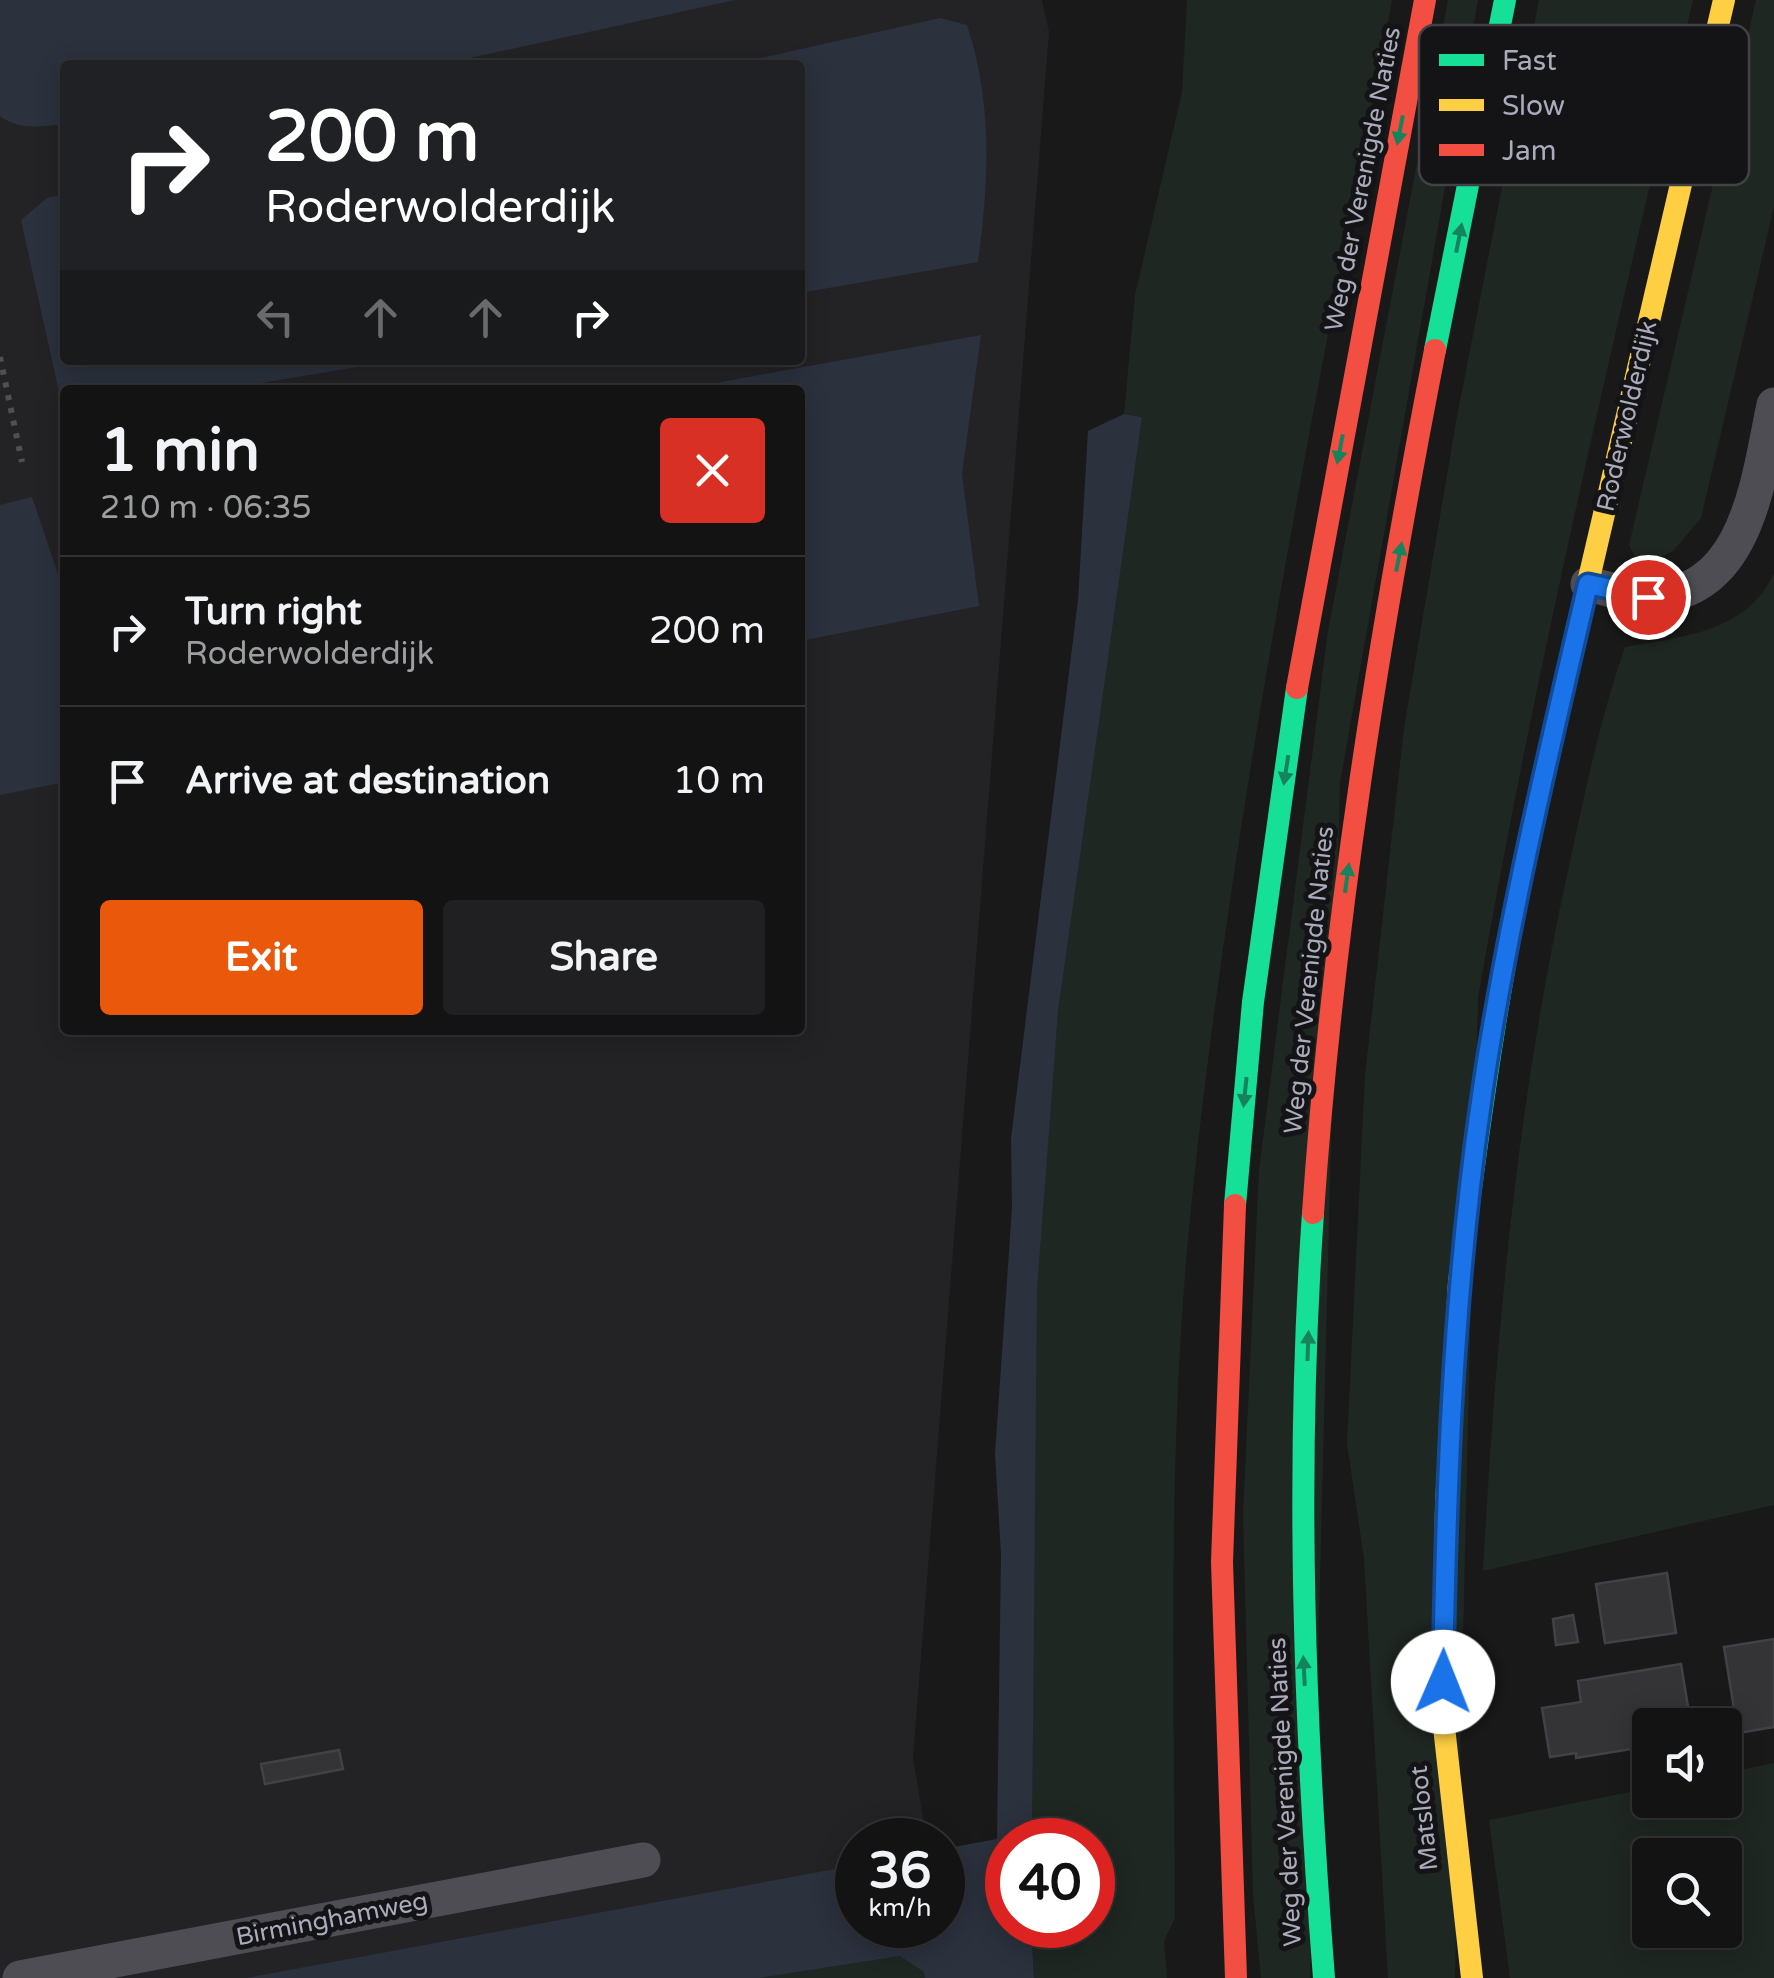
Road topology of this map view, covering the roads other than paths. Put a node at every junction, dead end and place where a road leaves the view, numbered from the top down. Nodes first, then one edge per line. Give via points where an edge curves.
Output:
1 (1426, 0) edge
2 (1505, 0) edge
3 (1724, 0) edge
4 (1421, 25) edge
5 (1500, 25) edge
6 (1718, 25) edge
7 (1419, 37) edge
8 (1470, 185) edge
9 (1681, 185) edge
10 (1774, 405) edge
11 (1588, 584) junction
12 (643, 1860) dead end
13 (20, 1978) edge
14 (1236, 1978) edge
15 (1324, 1978) edge
16 (1472, 1978) edge

1 -> 4 main road, Weg der Verenigde Naties
5 -> 2 main road, Weg der Verenigde Naties
3 - 6 main road, Roderwolderdijk
7 -> 14 main road, Weg der Verenigde Naties via 1315,581 1265,904 1239,1149 1221,1454 1222,1763
15 -> 8 main road, Weg der Verenigde Naties via 1304,1653 1303,1490 1330,997 1390,604
9 - 11 main road, Roderwolderdijk
10 - 11 street via 1751,510 1727,561 1687,589 1648,597
11 - 16 main road, Matsloot via 1523,862 1481,1101 1458,1294 1443,1718
12 - 13 street, Birminghamweg

